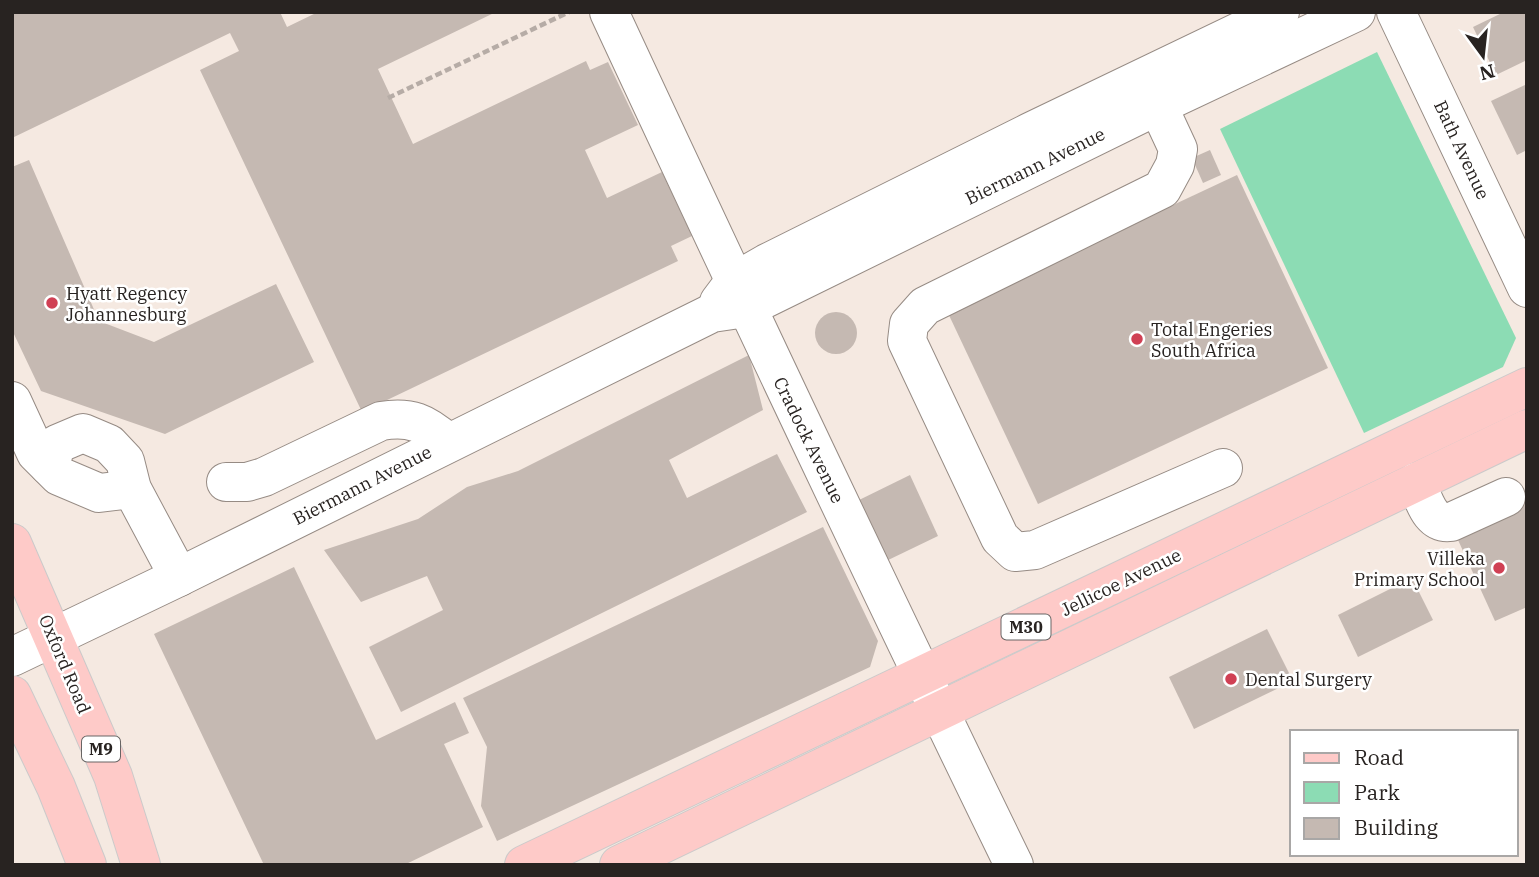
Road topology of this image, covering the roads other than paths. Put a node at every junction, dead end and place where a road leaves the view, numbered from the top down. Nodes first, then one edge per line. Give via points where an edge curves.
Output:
1 (610, 12) edge
2 (1280, 12) edge
3 (1356, 12) edge
4 (1396, 12) edge
5 (1152, 92) junction
6 (1527, 288) edge
7 (731, 301) junction
8 (1527, 387) edge
9 (12, 401) edge
10 (1527, 429) edge
11 (447, 442) junction
12 (1223, 468) dead end
13 (226, 482) dead end
14 (1416, 482) junction
15 (1506, 496) dead end
16 (12, 543) edge
17 (179, 578) junction
18 (53, 636) junction
19 (12, 657) edge
20 (922, 677) junction
21 (12, 695) edge
22 (939, 713) junction
23 (87, 865) edge
24 (141, 865) edge
25 (524, 865) edge
26 (619, 865) edge
27 (1014, 865) edge

1 - 7 street, Cradock Avenue
2 - 5 street, Biermann Avenue
3 - 5 street, Biermann Avenue
4 - 6 street, Bath Avenue
5 - 7 street, Biermann Avenue
5 - 12 street via 1178,149 1162,189 925,306 909,324 907,341 1000,538 1015,552 1035,550
7 - 11 street, Biermann Avenue
7 - 20 street, Cradock Avenue
8 - 20 main road, Jellicoe Avenue / M30
9 - 17 street via 36,453 59,476 99,494 132,489
10 - 14 main road, M30
11 - 13 street via 412,419 381,421 264,477
11 - 17 street, Biermann Avenue
14 - 15 street via 1432,515 1441,523
14 - 22 main road, M30
16 - 18 main road, Oxford Road / M9
17 - 18 street, Biermann Avenue
18 - 19 street, Biermann Avenue
18 - 24 main road, Oxford Road / M9 via 113,776
20 - 22 street, Cradock Avenue
20 - 25 main road, Jellicoe Avenue / M30
21 - 23 main road
22 - 26 main road, M30
22 - 27 street, Cradock Avenue

